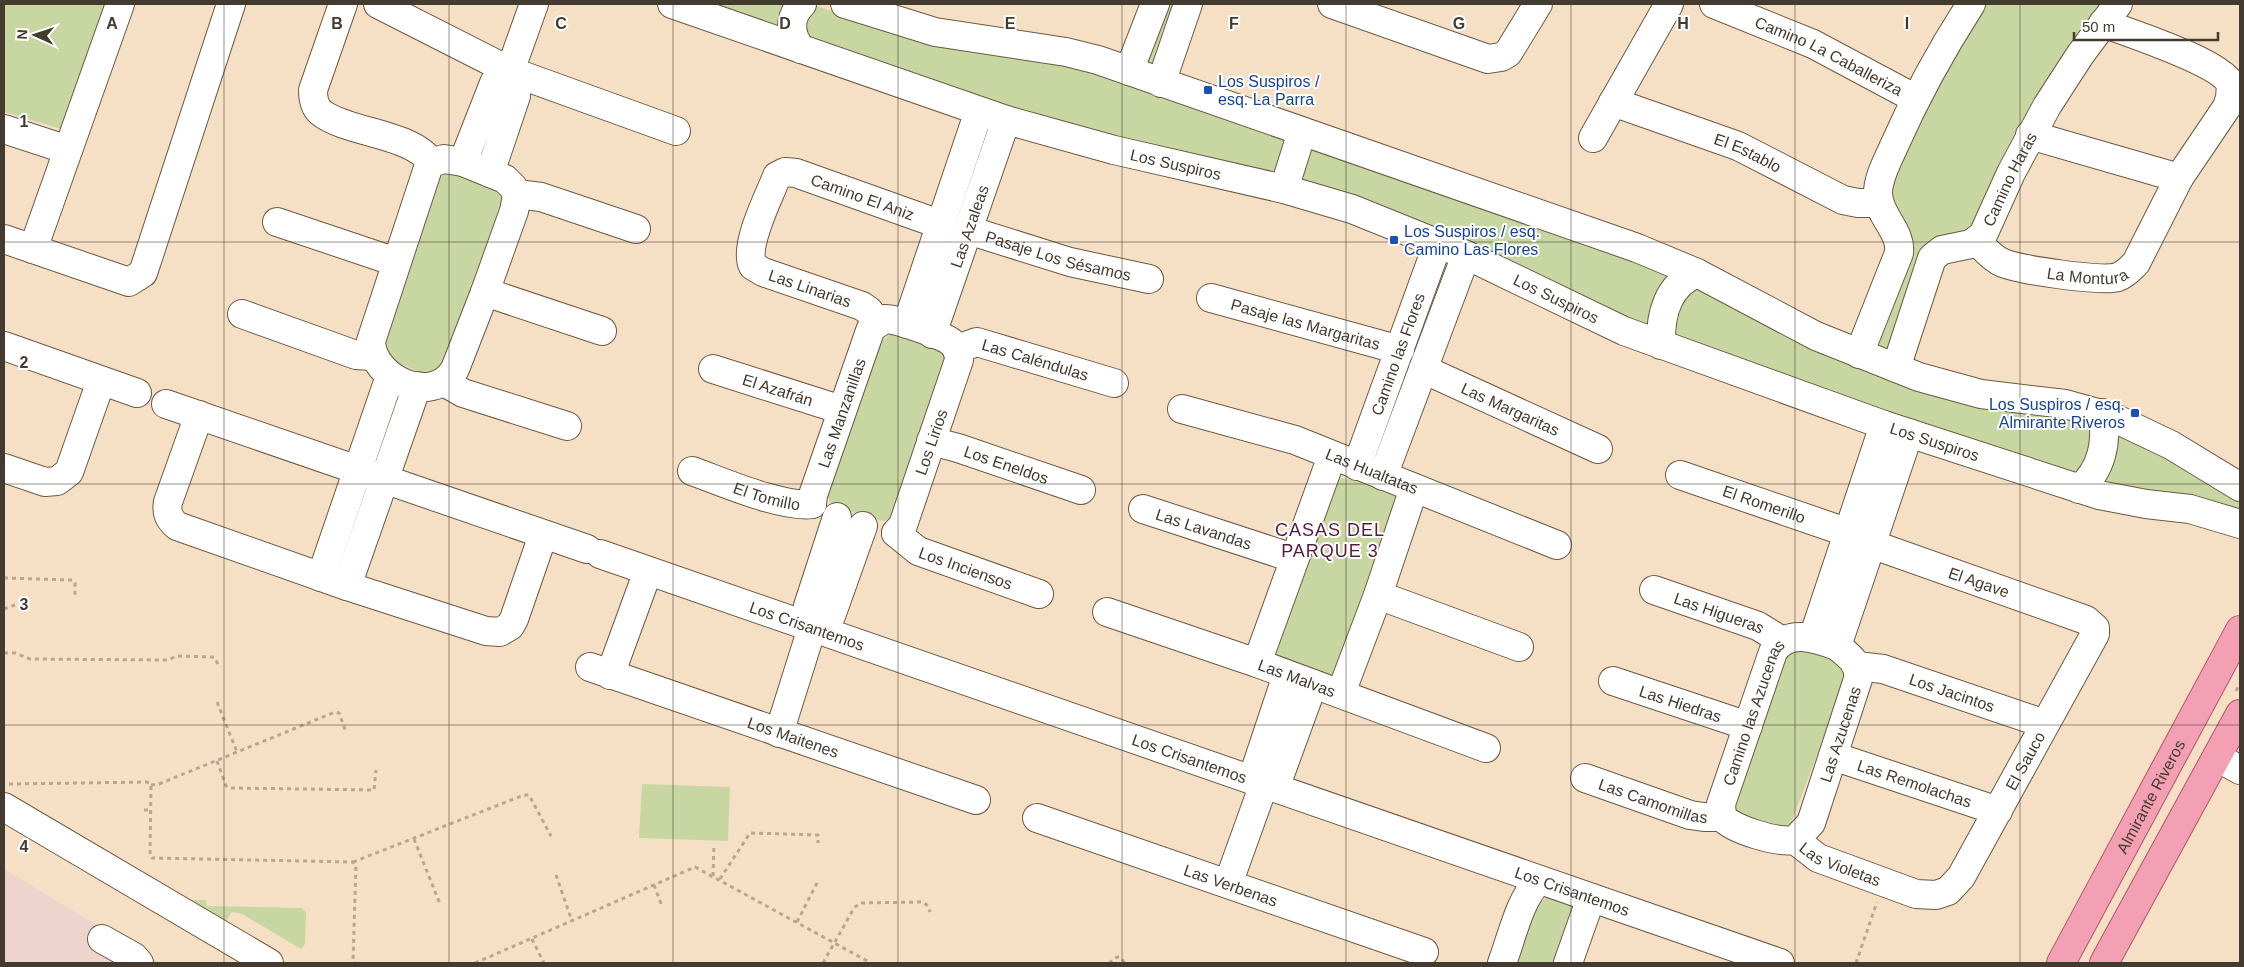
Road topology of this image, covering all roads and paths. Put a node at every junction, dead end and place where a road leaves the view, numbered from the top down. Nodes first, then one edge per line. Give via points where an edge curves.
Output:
1 (120, 4) edge
2 (231, 4) edge
3 (343, 4) edge
4 (378, 4) edge
5 (534, 4) edge
6 (802, 4) edge
7 (845, 4) edge
8 (1155, 4) edge
9 (1188, 4) edge
10 (1332, 4) edge
11 (1538, 4) edge
12 (1669, 4) edge
13 (1714, 4) edge
14 (1971, 4) edge
15 (690, 7) edge
16 (2110, 14) edge
17 (801, 49) junction
18 (510, 71) junction
19 (1129, 71) junction
20 (1161, 83) junction
21 (1916, 98) junction
22 (1613, 102) junction
23 (979, 111) junction
24 (1006, 120) junction
25 (4, 129) edge
26 (676, 131) dead end
27 (1302, 132) junction
28 (2030, 135) junction
29 (1593, 138) dead end
30 (68, 150) junction
31 (463, 162) junction
32 (431, 163) junction
33 (490, 172) junction
34 (785, 172) joint
35 (2180, 178) junction
36 (1284, 188) junction
37 (517, 196) junction
38 (1879, 203) junction
39 (277, 222) dead end
40 (939, 224) junction
41 (636, 229) dead end
42 (968, 230) junction
43 (4, 240) edge
44 (1977, 241) junction
45 (1438, 243) junction
46 (33, 249) junction
47 (1466, 255) junction
48 (396, 262) junction
49 (1697, 273) junction
50 (1149, 279) dead end
51 (485, 292) junction
52 (1212, 298) dead end
53 (242, 314) dead end
54 (877, 323) junction
55 (906, 324) junction
56 (602, 331) dead end
57 (932, 334) junction
58 (1661, 345) junction
59 (4, 346) edge
60 (956, 349) junction
61 (1400, 350) junction
62 (1859, 354) junction
63 (382, 366) junction
64 (1422, 368) junction
65 (1896, 368) junction
66 (713, 369) dead end
67 (100, 380) junction
68 (444, 382) junction
69 (1114, 383) dead end
70 (417, 386) junction
71 (136, 392) dead end
72 (166, 404) dead end
73 (1182, 409) dead end
74 (842, 410) junction
75 (2102, 413) junction
76 (199, 415) junction
77 (1884, 425) junction
78 (567, 426) dead end
79 (1909, 434) junction
80 (931, 441) junction
81 (1598, 449) dead end
82 (1332, 456) junction
83 (1357, 466) junction
84 (4, 468) edge
85 (358, 471) junction
86 (692, 471) dead end
87 (1680, 475) dead end
88 (1383, 476) junction
89 (384, 480) junction
90 (2240, 487) edge
91 (1414, 488) junction
92 (2079, 489) junction
93 (1081, 490) dead end
94 (812, 504) junction
95 (1143, 509) dead end
96 (837, 517) junction
97 (2240, 524) edge
98 (862, 526) junction
99 (896, 533) junction
100 (544, 535) junction
101 (1860, 539) junction
102 (1557, 545) dead end
103 (1293, 558) junction
104 (648, 571) junction
105 (321, 577) junction
106 (4, 578) edge
107 (347, 586) junction
108 (1654, 590) dead end
109 (1039, 594) dead end
110 (1378, 595) junction
111 (75, 596) dead end
112 (15, 605) dead end
113 (4, 609) edge
114 (1108, 612) dead end
115 (2086, 620) joint
116 (812, 628) junction
117 (2240, 630) edge
118 (1782, 640) junction
119 (1825, 642) junction
120 (1519, 647) dead end
121 (4, 653) edge
122 (1257, 663) junction
123 (218, 664) dead end
124 (1857, 666) junction
125 (1287, 675) junction
126 (1613, 681) dead end
127 (1313, 684) junction
128 (1342, 694) junction
129 (217, 702) dead end
130 (2240, 714) edge
131 (2045, 724) junction
132 (1748, 726) junction
133 (346, 732) dead end
134 (779, 733) junction
135 (1486, 748) dead end
136 (237, 752) junction
137 (1833, 756) junction
138 (217, 761) junction
139 (2229, 764) edge
140 (376, 770) dead end
141 (1585, 778) dead end
142 (4, 784) edge
143 (1264, 784) junction
144 (151, 785) junction
145 (976, 800) dead end
146 (4, 807) edge
147 (144, 810) dead end
148 (150, 810) junction
149 (1998, 811) junction
150 (1722, 816) junction
151 (1037, 818) dead end
152 (551, 836) dead end
153 (414, 839) junction
154 (1795, 840) junction
155 (818, 843) dead end
156 (714, 844) dead end
157 (353, 862) junction
158 (556, 875) dead end
159 (713, 876) junction
160 (720, 879) junction
161 (818, 881) dead end
162 (1538, 881) junction
163 (1884, 882) junction
164 (1228, 884) junction
165 (654, 885) junction
166 (1936, 896) joint
167 (1591, 898) junction
168 (440, 904) dead end
169 (662, 906) dead end
170 (930, 912) dead end
171 (572, 921) junction
172 (796, 922) junction
173 (102, 939) dead end
174 (532, 939) junction
175 (835, 942) junction
176 (1424, 952) dead end
177 (139, 963) edge
178 (269, 963) edge
179 (355, 963) edge
180 (475, 963) edge
181 (544, 963) edge
182 (823, 963) edge
183 (872, 963) edge
184 (1110, 963) edge
185 (1125, 963) edge
186 (1502, 963) edge
187 (1568, 963) edge
188 (1780, 963) edge
189 (1856, 963) edge
190 (2061, 963) edge
191 (2104, 963) edge

1 - 30 street
2 - 46 street via 144,273 129,282
3 - 32 street via 313,90 318,110 334,120 412,147 428,157
4 - 18 street
5 - 18 street
6 - 17 street via 793,19 792,30
7 - 19 street via 935,32 1066,52
8 - 19 street
9 - 20 street
10 - 11 street via 1488,59 1501,57 1513,47
12 - 22 street
13 - 21 street, Camino La Caballeriza via 1813,44
14 - 21 street
15 - 17 street, Los Suspiros
16 - 28 street, Camino Haras via 2067,73
16 - 35 street, La Montura via 2224,74 2231,84 2226,106
17 - 23 street, Los Suspiros
18 - 26 street
18 - 31 street via 494,83
18 - 33 street via 516,84 516,96
19 - 20 street
20 - 27 street
21 - 38 street via 1885,168 1879,188
22 - 29 street
22 - 38 street, El Establo via 1745,149 1843,200
23 - 24 street, Los Suspiros
23 - 40 street, Las Azaleas
24 - 36 street, Los Suspiros via 1114,150
24 - 42 street, Las Azaleas
25 - 30 street
27 - 36 street
27 - 49 street via 1526,208
28 - 35 street
28 - 44 street, Camino Haras via 1988,227
30 - 46 street
31 - 32 street via 444,159
31 - 33 street
32 - 48 street
33 - 37 street via 513,187
34 - 40 street, Camino El Aniz via 796,173
34 - 54 street, Las Linarias via 777,176 752,243 752,266 862,306
35 - 44 street, La Montura via 2136,263 2118,277 2098,278 2014,266 1998,260
36 - 45 street, Los Suspiros via 1352,209
37 - 41 street via 540,197
37 - 51 street
38 - 62 street via 1897,238 1899,253
39 - 48 street
40 - 55 street, Las Azaleas
42 - 50 street, Pasaje Los Sésamos via 1070,262
42 - 57 street, Las Azaleas
43 - 46 street
44 - 65 street, Camino Haras via 1942,250 1932,258
45 - 47 street, Los Suspiros
45 - 61 street, Camino las Flores
47 - 58 street, Los Suspiros via 1624,331
47 - 64 street, Camino las Flores
48 - 63 street via 370,341
49 - 58 street via 1679,283 1670,296 1662,321
49 - 62 street via 1816,336
51 - 56 street
51 - 68 street via 455,369
52 - 61 street, Pasaje las Margaritas
53 - 63 street
54 - 55 street via 888,319
54 - 74 street, Las Manzanillas via 869,332
55 - 57 street
57 - 60 street via 949,340
58 - 77 street, Los Suspiros
59 - 67 street
60 - 69 street, Las Caléndulas via 977,342
60 - 80 street, Los Lirios via 958,364
61 - 83 street, Camino las Flores
62 - 65 street
63 - 70 street
63 - 85 street
64 - 81 street, Las Margaritas
64 - 88 street, Camino las Flores
65 - 75 street via 1981,394 2065,404
66 - 74 street, El Azafrán
67 - 71 street
67 - 84 street via 69,472 57,481 45,482
68 - 70 street via 432,387
68 - 78 street via 463,393
70 - 89 street
72 - 76 street, Los Crisantemos
73 - 82 street, Las Hualtatas via 1296,440
74 - 94 street, Las Manzanillas
75 - 90 street via 2166,442
75 - 92 street via 2105,436 2101,455 2090,480
76 - 85 street, Los Crisantemos
76 - 105 street via 168,502 171,520 177,526
77 - 79 street, Los Suspiros
77 - 101 street
79 - 92 street, Los Suspiros
79 - 101 street
80 - 93 street, Los Eneldos
80 - 99 street, Los Lirios via 903,525
82 - 83 street, Las Hualtatas
82 - 103 street
83 - 88 street, Las Hualtatas
85 - 89 street, Los Crisantemos
85 - 105 street
86 - 94 street, El Tomillo via 782,502 800,506
87 - 101 street, El Romerillo
88 - 91 street, Las Hualtatas
89 - 100 street, Los Crisantemos
89 - 107 street
91 - 102 street, Las Hualtatas
91 - 110 street
92 - 97 street, Los Suspiros via 2114,499 2195,510
94 - 96 street, El Tomillo via 818,510
95 - 103 street, Las Lavandas
96 - 98 street, El Tomillo
96 - 116 street via 808,606
98 - 99 street, El Tomillo via 888,534
98 - 116 street via 831,616
99 - 109 street, Los Inciensos via 918,551
100 - 104 street, Los Crisantemos
100 - 107 street via 514,619 500,632 486,631
101 - 115 street, El Agave
101 - 119 street
103 - 122 street
104 - 116 street, Los Crisantemos
104 - 134 street, Los Maitenes via 600,671
105 - 107 street
106 - 111 path via 72,580
108 - 118 street, Las Higueras via 1758,626
110 - 120 street
110 - 128 street
112 - 113 path
114 - 122 street, Las Malvas
115 - 131 street, El Sauco via 2095,628 2094,640
116 - 134 street
116 - 143 street, Los Crisantemos
117 - 190 main road, Almirante Riveros
118 - 119 street, Camino las Azucenas via 1794,637
118 - 132 street, Camino las Azucenas via 1773,652
119 - 124 street, Las Azucenas via 1849,656
121 - 123 path via 30,659 214,657
122 - 125 street, Las Malvas
124 - 131 street, Los Jacintos via 1883,669
124 - 137 street, Las Azucenas via 1857,687
125 - 127 street, Las Malvas
125 - 143 street
126 - 132 street, Las Hiedras
127 - 128 street, Las Malvas
127 - 143 street
128 - 135 street, Las Malvas
129 - 136 path
130 - 139 main road
131 - 149 street, El Sauco
132 - 150 street, Camino las Azucenas via 1721,804
133 - 136 path via 339,713 335,712
134 - 145 street, Los Maitenes
136 - 138 path
137 - 149 street, Las Remolachas
137 - 154 street, Las Azucenas via 1810,823
138 - 140 path via 226,786 230,788 374,790
138 - 144 path
139 - 191 main road
141 - 150 street, Las Camomillas via 1690,815 1704,818
142 - 144 path via 147,782
143 - 162 street, Los Crisantemos
143 - 164 street
144 - 148 path
146 - 178 street
147 - 148 path
148 - 157 path via 152,858
149 - 166 street, El Sauco via 1961,877 1948,891
150 - 154 street, Las Violetas via 1736,827 1782,842
151 - 164 street, Las Verbenas
152 - 153 path via 529,795 524,794
153 - 157 path
153 - 168 path
154 - 163 street, Las Violetas via 1818,858
155 - 160 path via 818,835 750,833
156 - 159 path
157 - 179 path via 356,865
158 - 171 path
159 - 160 path
159 - 165 path via 695,867
160 - 172 path
161 - 172 path
162 - 167 street, Los Crisantemos
162 - 186 street via 1531,889
163 - 166 street, Las Violetas via 1916,894
163 - 189 path
164 - 176 street, Las Verbenas
165 - 169 path
165 - 171 path
167 - 187 street
167 - 188 street, Los Crisantemos
170 - 175 path via 923,902 860,902
171 - 174 path
172 - 175 path
173 - 177 street
174 - 180 path
174 - 181 path
175 - 182 path
175 - 183 path
184 - 185 path via 1117,957

